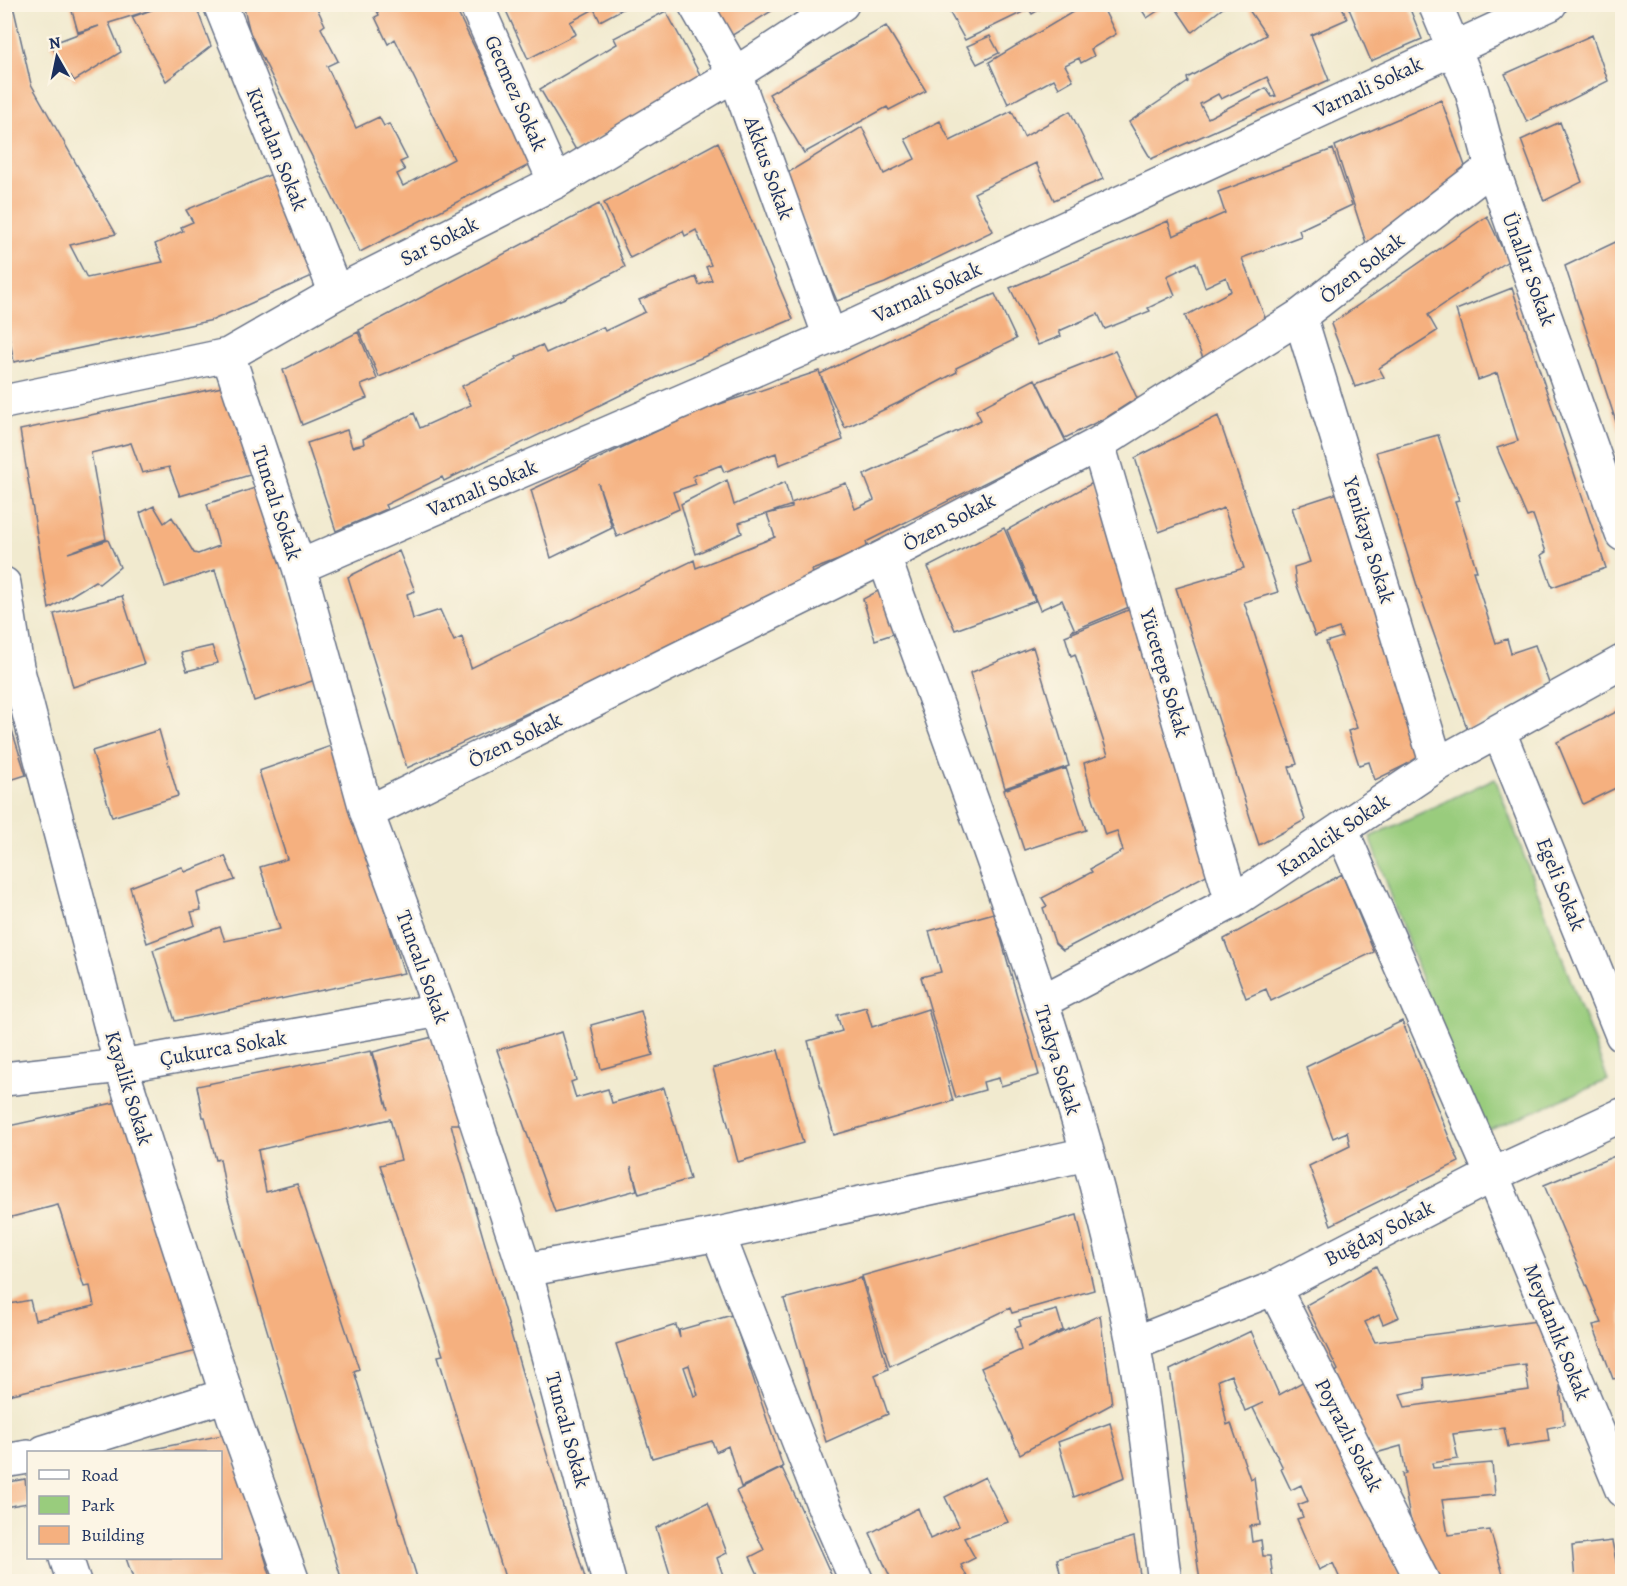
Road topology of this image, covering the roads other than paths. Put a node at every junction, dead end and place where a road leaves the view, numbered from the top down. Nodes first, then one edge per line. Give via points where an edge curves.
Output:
1 (219, 4) edge
2 (477, 4) edge
3 (695, 4) edge
4 (842, 4) edge
5 (1435, 4) edge
6 (1550, 4) edge
7 (1455, 47) junction
8 (735, 74) junction
9 (1492, 167) junction
10 (555, 182) junction
11 (336, 293) junction
12 (1300, 316) junction
13 (830, 337) junction
14 (228, 355) junction
15 (4, 402) edge
16 (1098, 444) junction
17 (1623, 534) edge
18 (884, 557) junction
19 (299, 567) junction
20 (4, 584) edge
21 (1623, 662) edge
22 (1499, 732) junction
23 (1437, 765) junction
24 (368, 813) junction
25 (1341, 829) junction
26 (1233, 902) junction
27 (1041, 1002) junction
28 (440, 1010) junction
29 (1623, 1035) edge
30 (121, 1066) junction
31 (4, 1079) edge
32 (1623, 1115) edge
33 (1087, 1154) junction
34 (1492, 1175) junction
35 (718, 1234) junction
36 (525, 1270) junction
37 (1274, 1288) junction
38 (1133, 1344) junction
39 (227, 1395) junction
40 (47, 1451) edge
41 (27, 1457) edge
42 (4, 1461) edge
43 (1623, 1490) edge
44 (67, 1559) edge
45 (74, 1581) edge
46 (292, 1581) edge
47 (609, 1581) edge
48 (857, 1581) edge
49 (1165, 1581) edge
50 (1423, 1581) edge

1 - 11 street, Kurtalan Sokak
2 - 10 street, Gecmez Sokak
3 - 8 street, Akkus Sokak
4 - 8 street, Sar Sokak
5 - 7 street, Ünallar Sokak
6 - 7 street, Varnali Sokak
7 - 9 street, Ünallar Sokak
7 - 13 street, Varnali Sokak
8 - 10 street, Sar Sokak
8 - 13 street, Akkus Sokak
9 - 12 street, Özen Sokak
9 - 17 street, Ünallar Sokak
10 - 11 street, Sar Sokak
11 - 14 street, Sar Sokak
12 - 16 street, Özen Sokak
12 - 23 street, Yenikaya Sokak
13 - 19 street, Varnali Sokak
14 - 15 street, Sar Sokak
14 - 19 street, Tuncalı Sokak
16 - 18 street, Özen Sokak
16 - 26 street, Yücetepe Sokak
18 - 24 street, Özen Sokak
18 - 27 street, Trakya Sokak
19 - 24 street, Tuncalı Sokak
20 - 30 street, Kayalik Sokak via 17,668
21 - 22 street, Kanalcik Sokak
22 - 23 street, Kanalcik Sokak
22 - 29 street, Egeli Sokak
23 - 25 street, Kanalcik Sokak
24 - 28 street, Tuncalı Sokak
25 - 26 street, Kanalcik Sokak
25 - 34 street, Meydanlık Sokak
26 - 27 street, Kanalcik Sokak
27 - 33 street, Trakya Sokak
28 - 30 street, Çukurca Sokak
28 - 36 street, Tuncalı Sokak
30 - 31 street, Çukurca Sokak
30 - 39 street, Kayalik Sokak
32 - 34 street, Buğday Sokak
33 - 35 street
33 - 38 street, Trakya Sokak
34 - 37 street, Buğday Sokak
34 - 43 street, Meydanlık Sokak
35 - 36 street
35 - 48 street
36 - 47 street, Tuncalı Sokak
37 - 38 street, Buğday Sokak
37 - 50 street, Poyrazlı Sokak
38 - 49 street, Trakya Sokak
39 - 40 street
39 - 46 street, Kayalik Sokak
41 - 42 street
44 - 45 street

